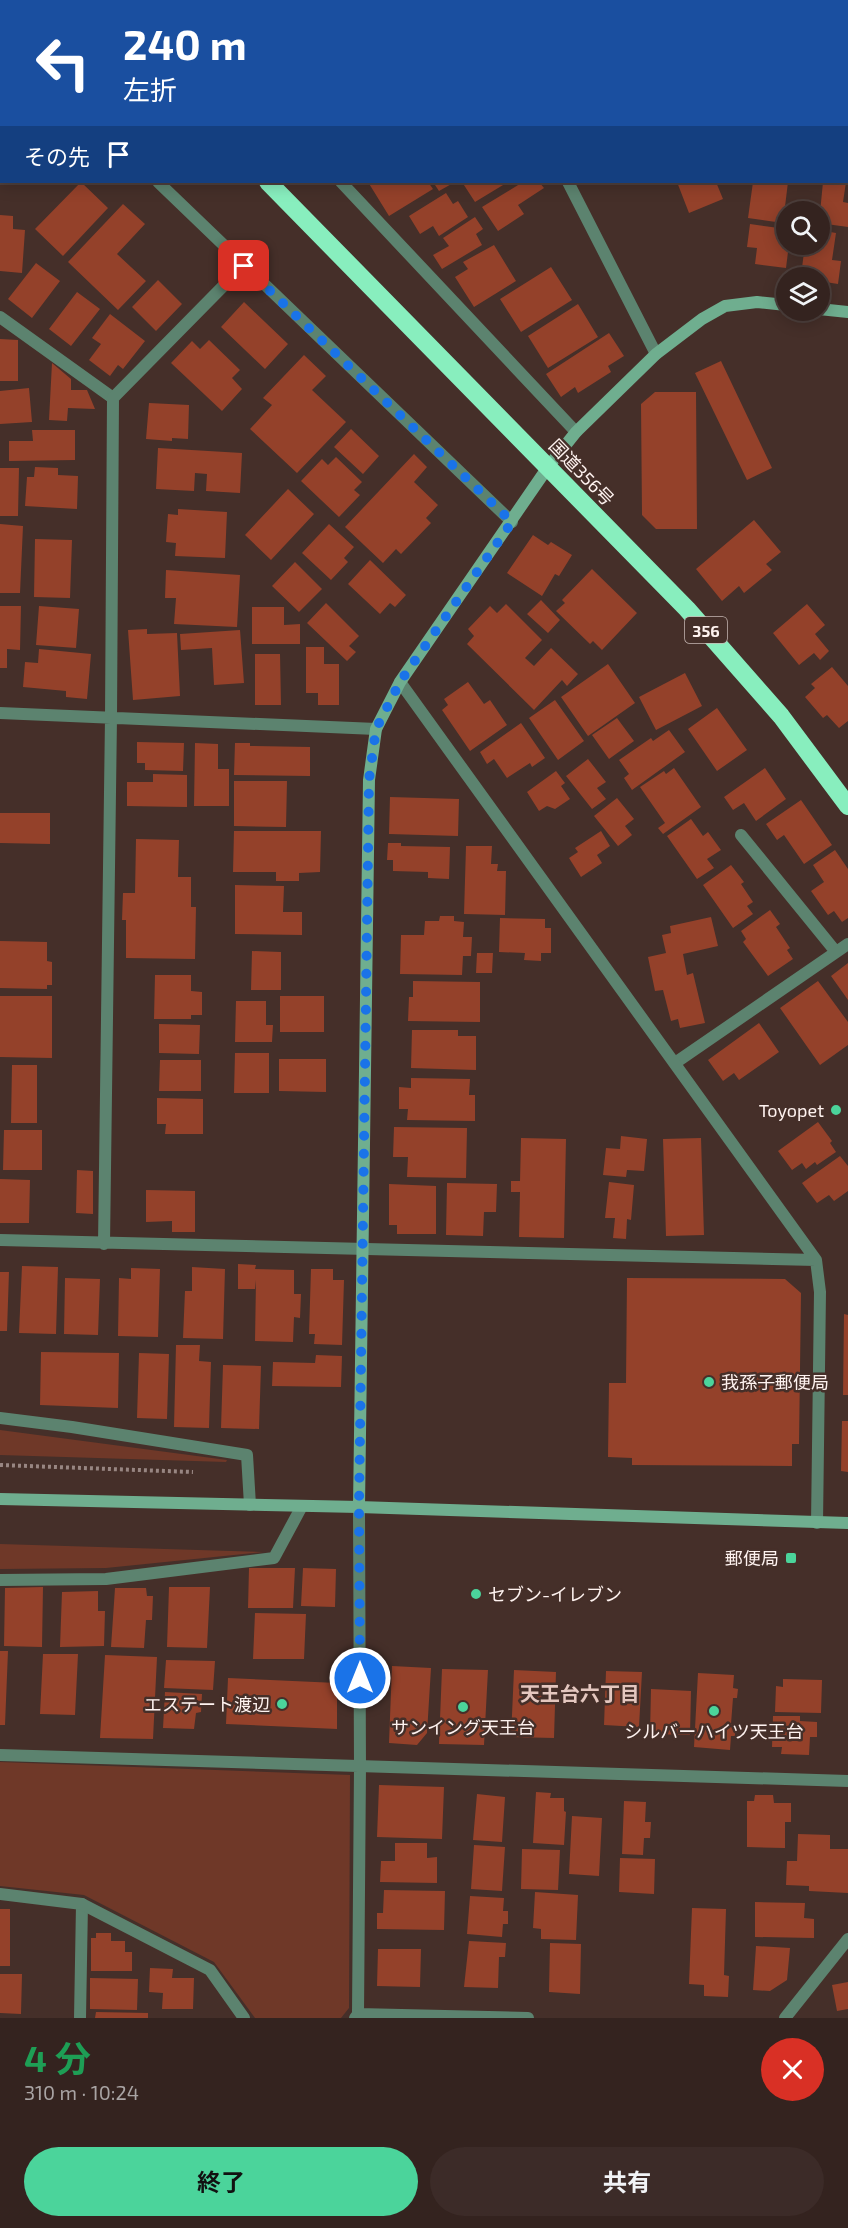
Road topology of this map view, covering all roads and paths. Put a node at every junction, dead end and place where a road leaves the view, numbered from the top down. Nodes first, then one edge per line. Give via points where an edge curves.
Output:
1 (159, 183) edge
2 (269, 183) edge
3 (342, 183) edge
4 (569, 183) edge
5 (244, 266) junction
6 (776, 304) edge
7 (830, 310) edge
8 (848, 312) edge
9 (0, 317) edge
10 (656, 354) junction
11 (112, 398) junction
12 (576, 432) junction
13 (548, 467) junction
14 (512, 522) junction
15 (400, 682) junction
16 (0, 712) edge
17 (111, 717) junction
18 (376, 729) junction
19 (848, 806) edge
20 (741, 835) dead end
21 (848, 944) edge
22 (836, 952) junction
23 (675, 1062) junction
24 (0, 1240) edge
25 (104, 1244) junction
26 (364, 1249) junction
27 (816, 1260) junction
28 (0, 1418) edge
29 (0, 1465) edge
30 (195, 1472) dead end
31 (0, 1499) edge
32 (250, 1505) junction
33 (302, 1506) junction
34 (359, 1507) junction
35 (817, 1523) junction
36 (848, 1523) edge
37 (0, 1580) edge
38 (0, 1755) edge
39 (360, 1767) junction
40 (848, 1781) edge
41 (0, 1894) edge
42 (81, 1904) junction
43 (848, 1940) edge
44 (356, 2016) edge
45 (80, 2018) edge
46 (244, 2018) edge
47 (528, 2018) edge
48 (785, 2018) edge

1 - 5 street
2 - 13 highway, 国道356号 / 356
3 - 12 street
4 - 10 street
5 - 11 street
5 - 14 street
6 - 10 street via 725,306
7 - 8 street
9 - 11 street
10 - 12 street
11 - 17 street
12 - 13 street
13 - 14 street
13 - 19 highway, 国道356号 / 356 via 687,609 781,716
14 - 15 street
15 - 18 street
15 - 23 street
16 - 17 street
17 - 18 street
17 - 25 street
18 - 26 street via 369,780
20 - 22 street
21 - 22 street
22 - 23 street
23 - 27 street
24 - 25 street
25 - 26 street
26 - 27 street
26 - 34 street
27 - 35 street via 820,1292
28 - 32 street via 247,1455
29 - 30 path
31 - 32 street
32 - 33 street
33 - 34 street
33 - 37 street via 274,1558 106,1579
34 - 35 street
34 - 39 street
35 - 36 street
38 - 39 street
39 - 40 street
39 - 44 street
41 - 42 street
42 - 45 street
42 - 46 street via 210,1970
43 - 48 street
44 - 47 street

